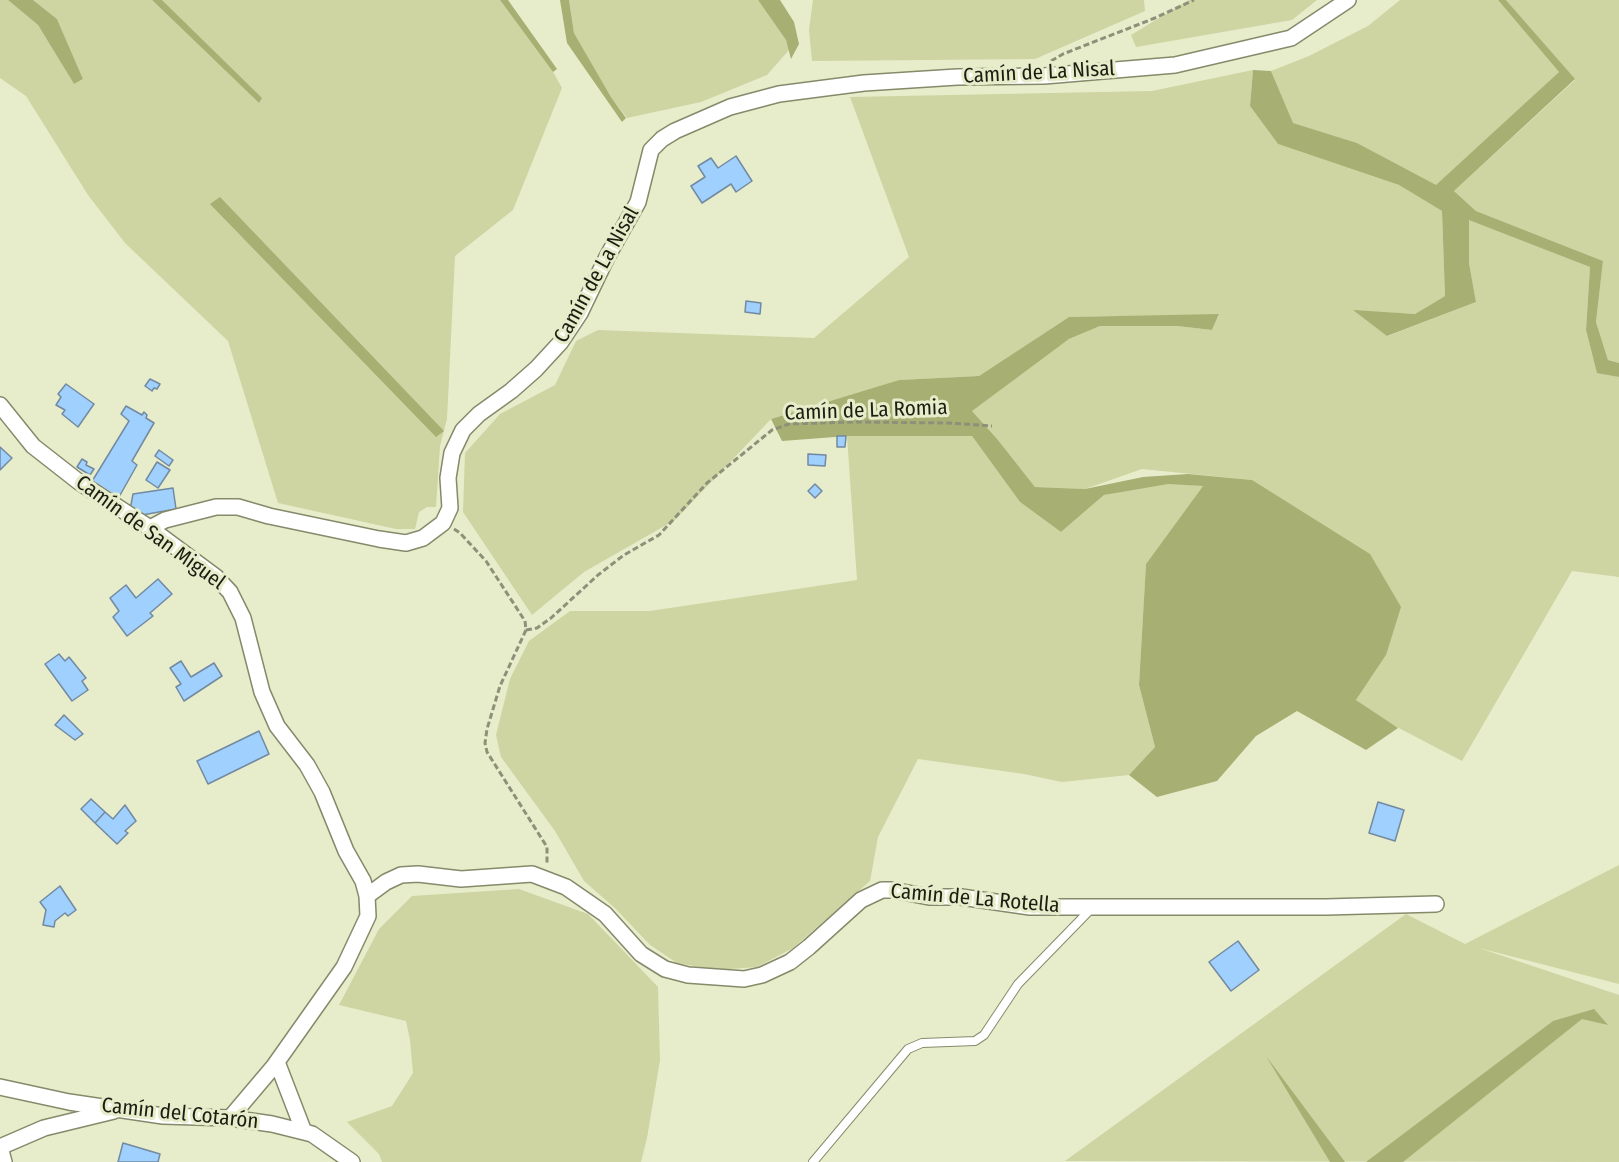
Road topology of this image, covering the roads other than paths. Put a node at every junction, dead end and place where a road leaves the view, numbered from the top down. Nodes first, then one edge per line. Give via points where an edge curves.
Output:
1 (1348, 0) edge
2 (0, 405) edge
3 (150, 528) junction
4 (367, 896) junction
5 (1436, 904) dead end
6 (1094, 907) junction
7 (277, 1062) junction
8 (0, 1087) edge
9 (122, 1109) junction
10 (230, 1118) junction
11 (304, 1132) junction
12 (0, 1147) edge
13 (4, 1162) edge
14 (352, 1162) edge
15 (813, 1162) edge

1 - 3 street, Camín de La Nisal via 1291,38 1175,65 1044,76 864,83 779,94 730,107 662,139 651,150 638,202 580,313 536,369 463,430 452,453 448,477 450,508 443,523 423,538 406,543 379,539 238,507 216,507 165,520
2 - 3 street, Camín de San Miguel via 33,446 79,482
3 - 4 street, Camín de San Miguel via 230,592 243,618 262,692 277,726 322,792
4 - 6 street, Camín de La Rotella via 401,875 461,879 532,874 566,887 605,914 641,954 665,969 688,975 744,979 775,971 809,947 861,900 882,890 1030,907
4 - 7 street, Camín de San Miguel via 368,916 344,967
5 - 6 street, Camín de La Rotella
6 - 15 lane via 1018,984 984,1035 975,1041 922,1042 908,1050
7 - 10 street, Camín de San Miguel
7 - 11 street
8 - 9 street, Camín del Cotarón
9 - 10 street, Camín del Cotarón via 163,1116
9 - 12 street via 44,1128
10 - 11 street, Camín del Cotarón
11 - 14 street, Camín del Cotarón
12 - 13 street

